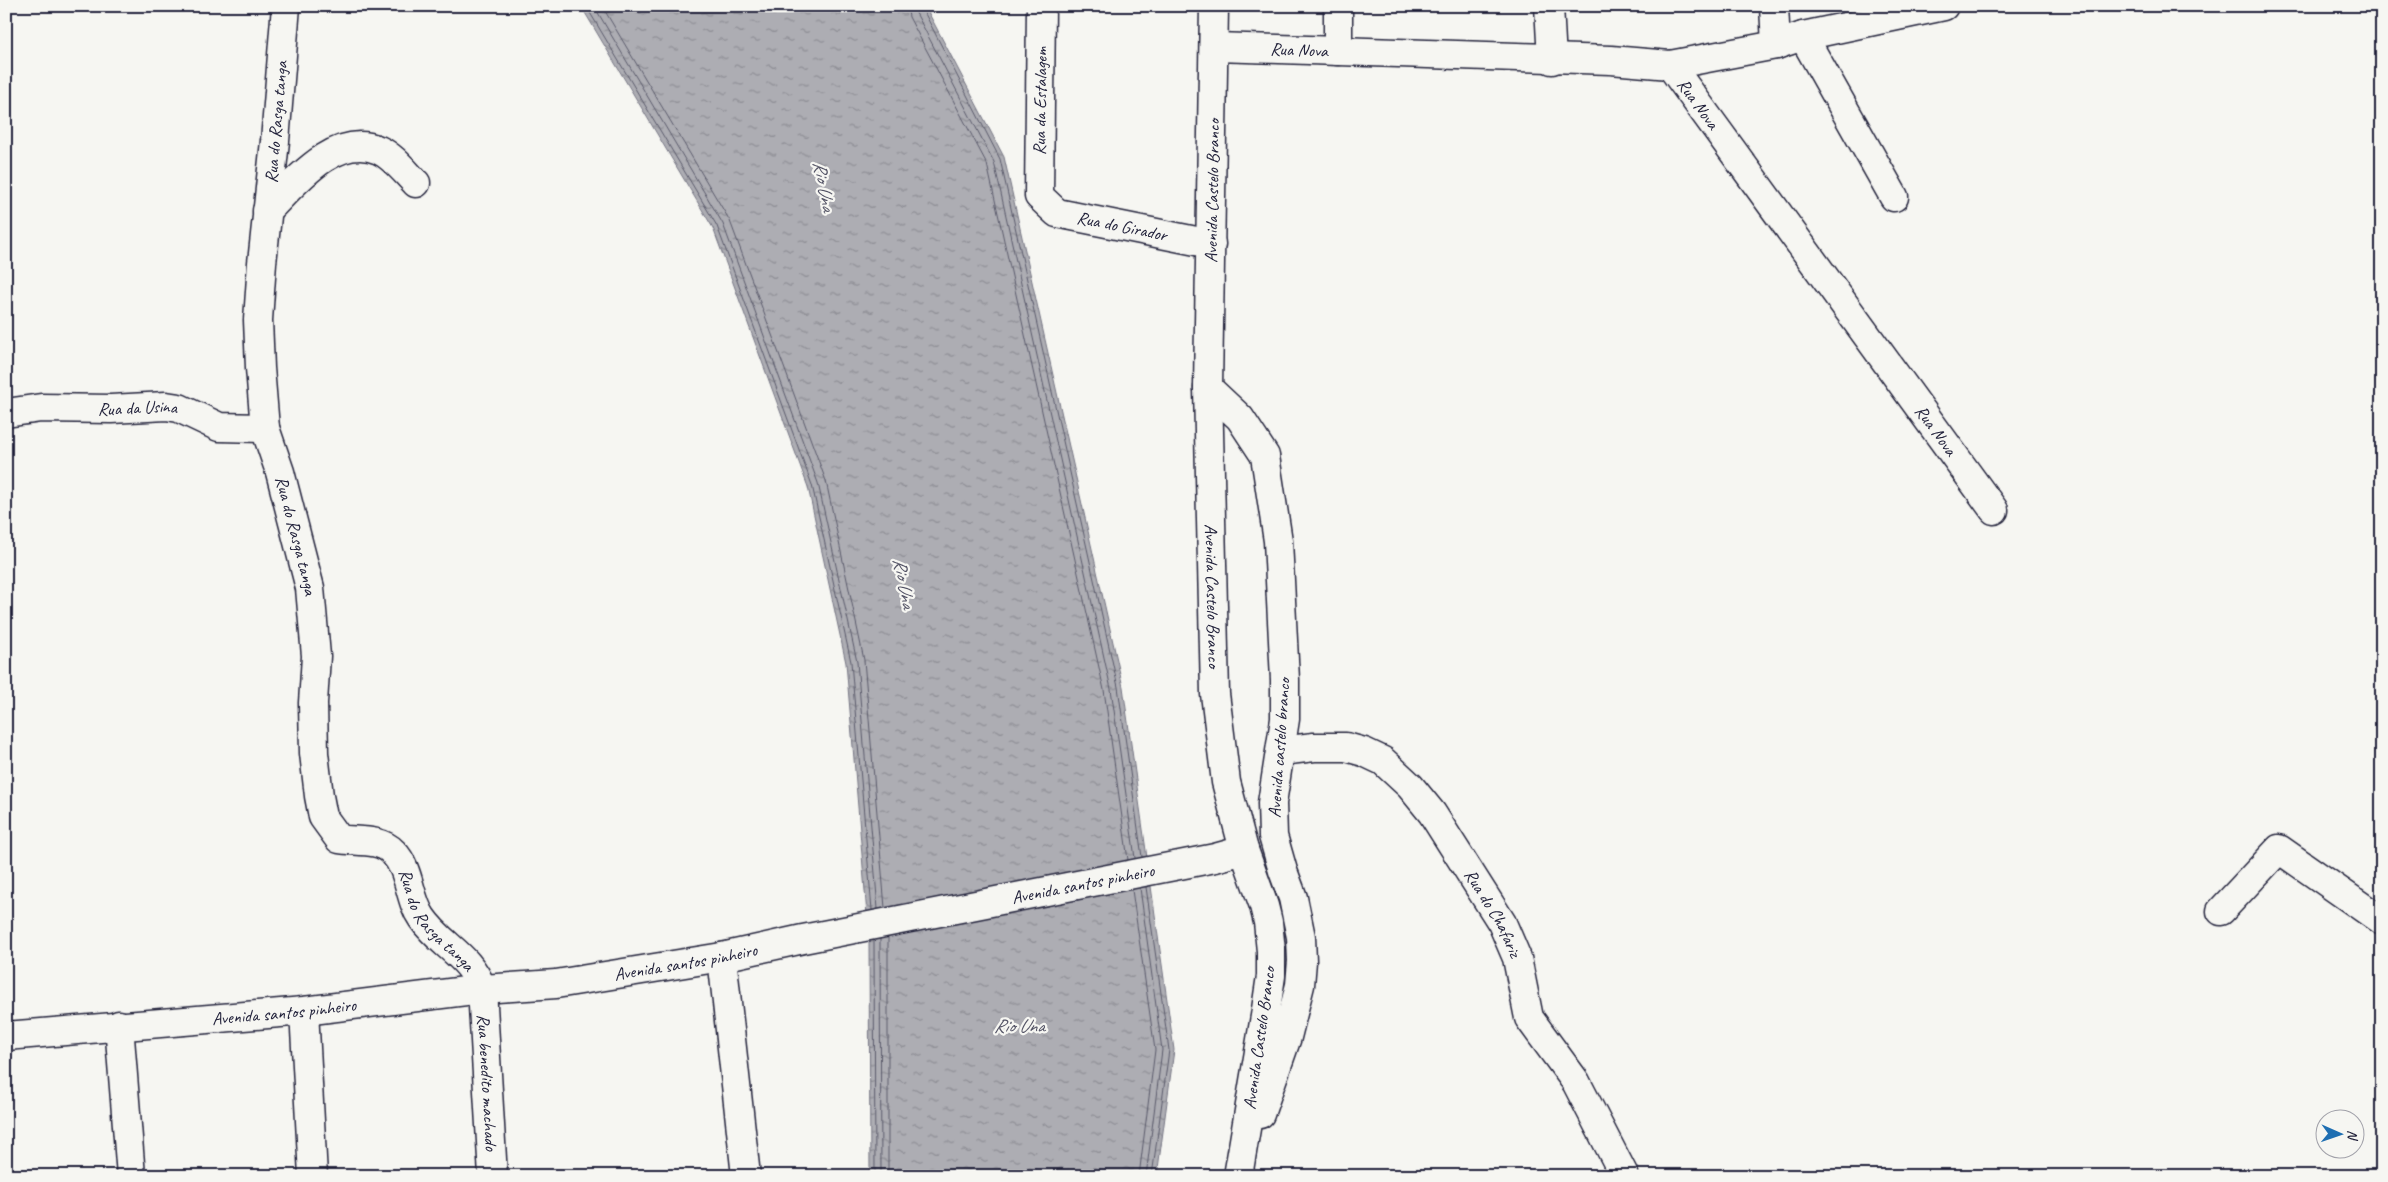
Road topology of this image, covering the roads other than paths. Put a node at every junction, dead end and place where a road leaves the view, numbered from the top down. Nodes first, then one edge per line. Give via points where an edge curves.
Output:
1 (286, 6) edge
2 (1041, 6) edge
3 (1214, 6) edge
4 (1338, 6) edge
5 (1549, 6) edge
6 (1774, 6) edge
7 (1944, 6) edge
8 (1803, 36) junction
9 (1776, 45) junction
10 (1215, 47) junction
11 (1338, 51) junction
12 (1552, 60) junction
13 (1670, 65) junction
14 (416, 183) dead end
15 (1039, 196) joint
16 (1894, 197) dead end
17 (267, 211) junction
18 (1211, 244) junction
19 (1208, 388) junction
20 (6, 413) edge
21 (265, 428) junction
22 (1994, 510) dead end
23 (1280, 751) junction
24 (1244, 850) junction
25 (2221, 911) dead end
26 (2382, 921) edge
27 (722, 957) junction
28 (482, 990) junction
29 (304, 1011) junction
30 (119, 1025) junction
31 (6, 1036) edge
32 (1243, 1146) junction
33 (745, 1166) edge
34 (1622, 1173) dead end
35 (131, 1176) edge
36 (314, 1176) edge
37 (493, 1176) edge
38 (1238, 1176) edge

1 - 17 street, Rua do Rasga tanga
2 - 15 street, Rua da Estalagem
3 - 10 street, Avenida Castelo Branco
4 - 11 street
5 - 12 street
6 - 9 street
7 - 8 street
8 - 9 street
8 - 16 street
9 - 13 street
10 - 11 street, Rua Nova
10 - 18 street, Avenida Castelo Branco
11 - 12 street, Rua Nova
12 - 13 street, Rua Nova
13 - 22 street, Rua Nova
14 - 17 street via 380,150 352,147 314,164
15 - 18 street, Rua do Girador via 1057,213
17 - 21 street, Rua do Rasga tanga via 258,320
18 - 19 street, Avenida Castelo Branco
19 - 23 street, Avenida castelo branco via 1240,418 1265,456 1278,541 1285,719
19 - 24 street, Avenida Castelo Branco via 1215,694 1226,782
20 - 21 street, Rua da Usina via 41,408 166,406 180,408 219,427
21 - 28 street, Rua do Rasga tanga via 280,472 310,588 316,656 314,753 323,817 339,839 380,843 393,851 403,867 421,917 471,967
23 - 32 street, Avenida castelo branco via 1274,778 1273,836 1293,898 1301,937 1300,985 1270,1090
23 - 34 street, Rua do Chafariz via 1346,747 1364,752 1383,761 1410,786 1432,813 1502,923 1517,958 1529,1018 1576,1082
24 - 27 street, Avenida santos pinheiro
24 - 32 street, Avenida Castelo Branco via 1268,922 1271,960
25 - 26 street via 2279,849
27 - 28 street, Avenida santos pinheiro via 556,984
27 - 33 street
28 - 29 street, Avenida santos pinheiro
28 - 37 street, Rua benedito machado
29 - 30 street, Avenida santos pinheiro
29 - 36 street
30 - 31 street, Avenida santos pinheiro
30 - 35 street
32 - 38 street, Avenida Castelo Branco

